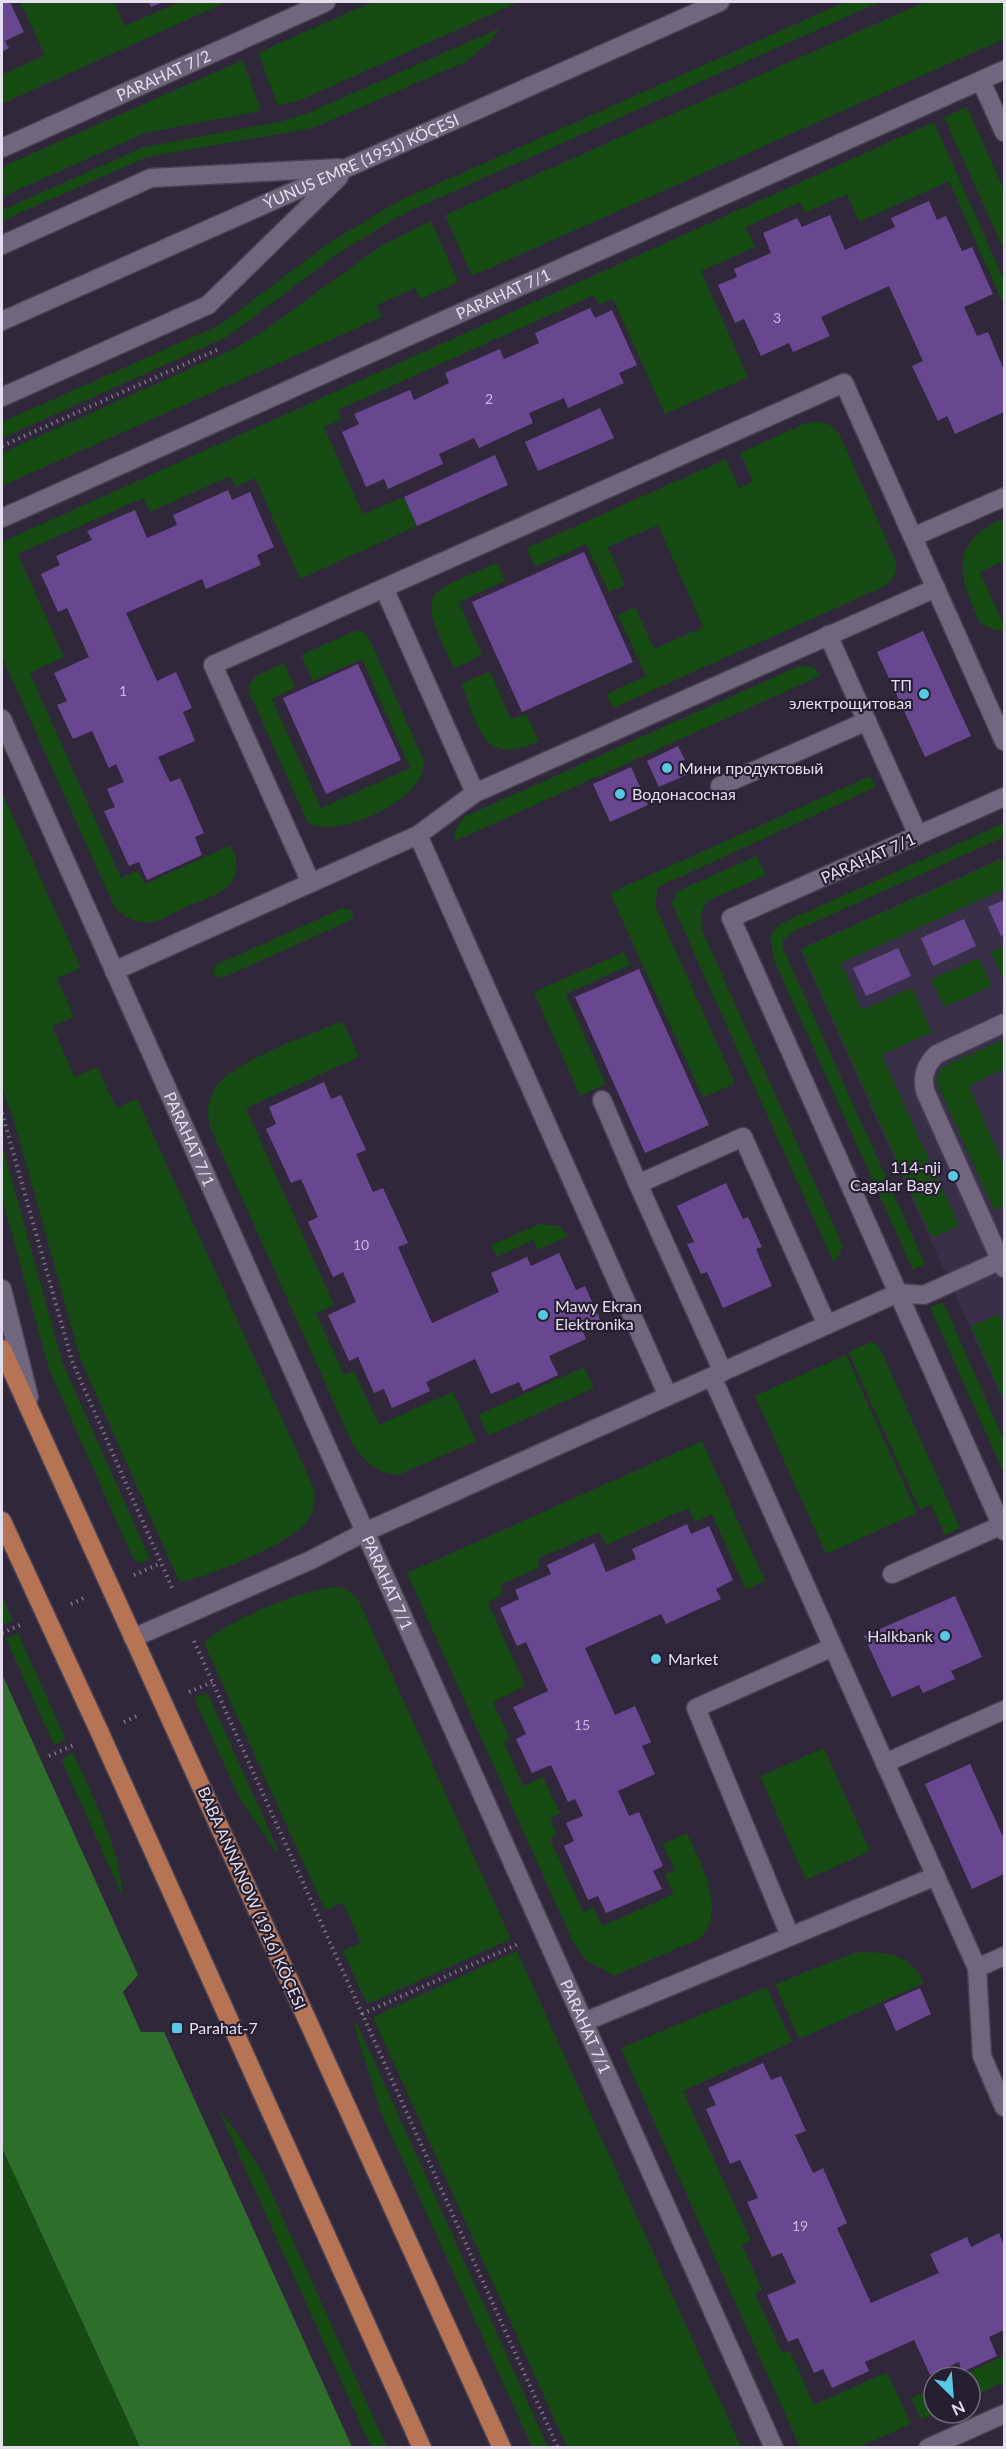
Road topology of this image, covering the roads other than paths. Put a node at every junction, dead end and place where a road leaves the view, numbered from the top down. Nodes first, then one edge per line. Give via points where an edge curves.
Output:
1 (326, 2) edge
2 (720, 2) edge
3 (1005, 70) edge
4 (981, 81) junction
5 (1005, 132) edge
6 (2, 147) edge
7 (349, 168) junction
8 (2, 245) edge
9 (2, 321) edge
10 (2, 397) edge
11 (1005, 496) edge
12 (2, 518) edge
13 (913, 537) junction
14 (384, 588) junction
15 (936, 588) junction
16 (828, 635) junction
17 (2, 719) edge
18 (867, 721) junction
19 (1005, 741) edge
20 (720, 786) dead end
21 (475, 793) junction
22 (1005, 796) edge
23 (418, 835) junction
24 (918, 835) junction
25 (311, 883) junction
26 (114, 971) junction
27 (1005, 1023) edge
28 (602, 1100) dead end
29 (638, 1184) junction
30 (1003, 1264) edge
31 (2, 1289) edge
32 (898, 1293) junction
33 (827, 1325) junction
34 (2, 1349) edge
35 (718, 1374) junction
36 (668, 1396) junction
37 (39, 1433) junction
38 (2, 1521) edge
39 (1003, 1528) edge
40 (365, 1532) junction
41 (892, 1574) dead end
42 (133, 1638) junction
43 (833, 1647) junction
44 (1005, 1710) edge
45 (885, 1763) junction
46 (936, 1876) junction
47 (790, 1936) junction
48 (1005, 1956) edge
49 (976, 1968) junction
50 (584, 2022) junction
51 (1005, 2107) edge
52 (1005, 2414) edge
53 (422, 2448) edge
54 (502, 2448) edge
55 (774, 2448) edge
56 (928, 2448) edge

1 - 6 street, PARAHAT 7/2
2 - 7 street, ÝUNUS EMRE (1951) KÖÇESI
3 - 4 street, PARAHAT 7/1
4 - 5 street
4 - 12 street, PARAHAT 7/1
7 - 8 street via 151,178
7 - 9 street, ÝUNUS EMRE (1951) KÖÇESI
7 - 10 street via 208,305
11 - 13 street
13 - 14 street via 844,383
13 - 15 street
14 - 21 street
14 - 25 street via 213,665
15 - 16 street
15 - 19 street
16 - 18 street
16 - 21 street
17 - 26 street, PARAHAT 7/1
18 - 20 street
18 - 24 street
21 - 23 street
22 - 24 street, PARAHAT 7/1
23 - 25 street
23 - 36 street
24 - 32 street, PARAHAT 7/1 via 731,918
25 - 26 street
26 - 40 street, PARAHAT 7/1
27 - 30 street via 937,1054 928,1062 922,1079
28 - 29 street
29 - 33 street via 743,1137
29 - 35 street
30 - 32 street via 924,1295
31 - 37 street
32 - 33 street
32 - 39 street
33 - 35 street
34 - 37 main road, BABA ANNANOW (1916) KÖÇESI
35 - 36 street
35 - 43 street
36 - 40 street
37 - 42 main road, BABA ANNANOW (1916) KÖÇESI
38 - 53 main road
39 - 41 street
40 - 42 street via 311,1560
40 - 50 street, PARAHAT 7/1
42 - 54 main road, BABA ANNANOW (1916) KÖÇESI
43 - 45 street
43 - 47 street via 696,1708
44 - 45 street
45 - 46 street
46 - 47 street
46 - 49 street
47 - 50 street
48 - 49 street
49 - 51 street via 982,2056
50 - 55 street, PARAHAT 7/1
52 - 56 street

